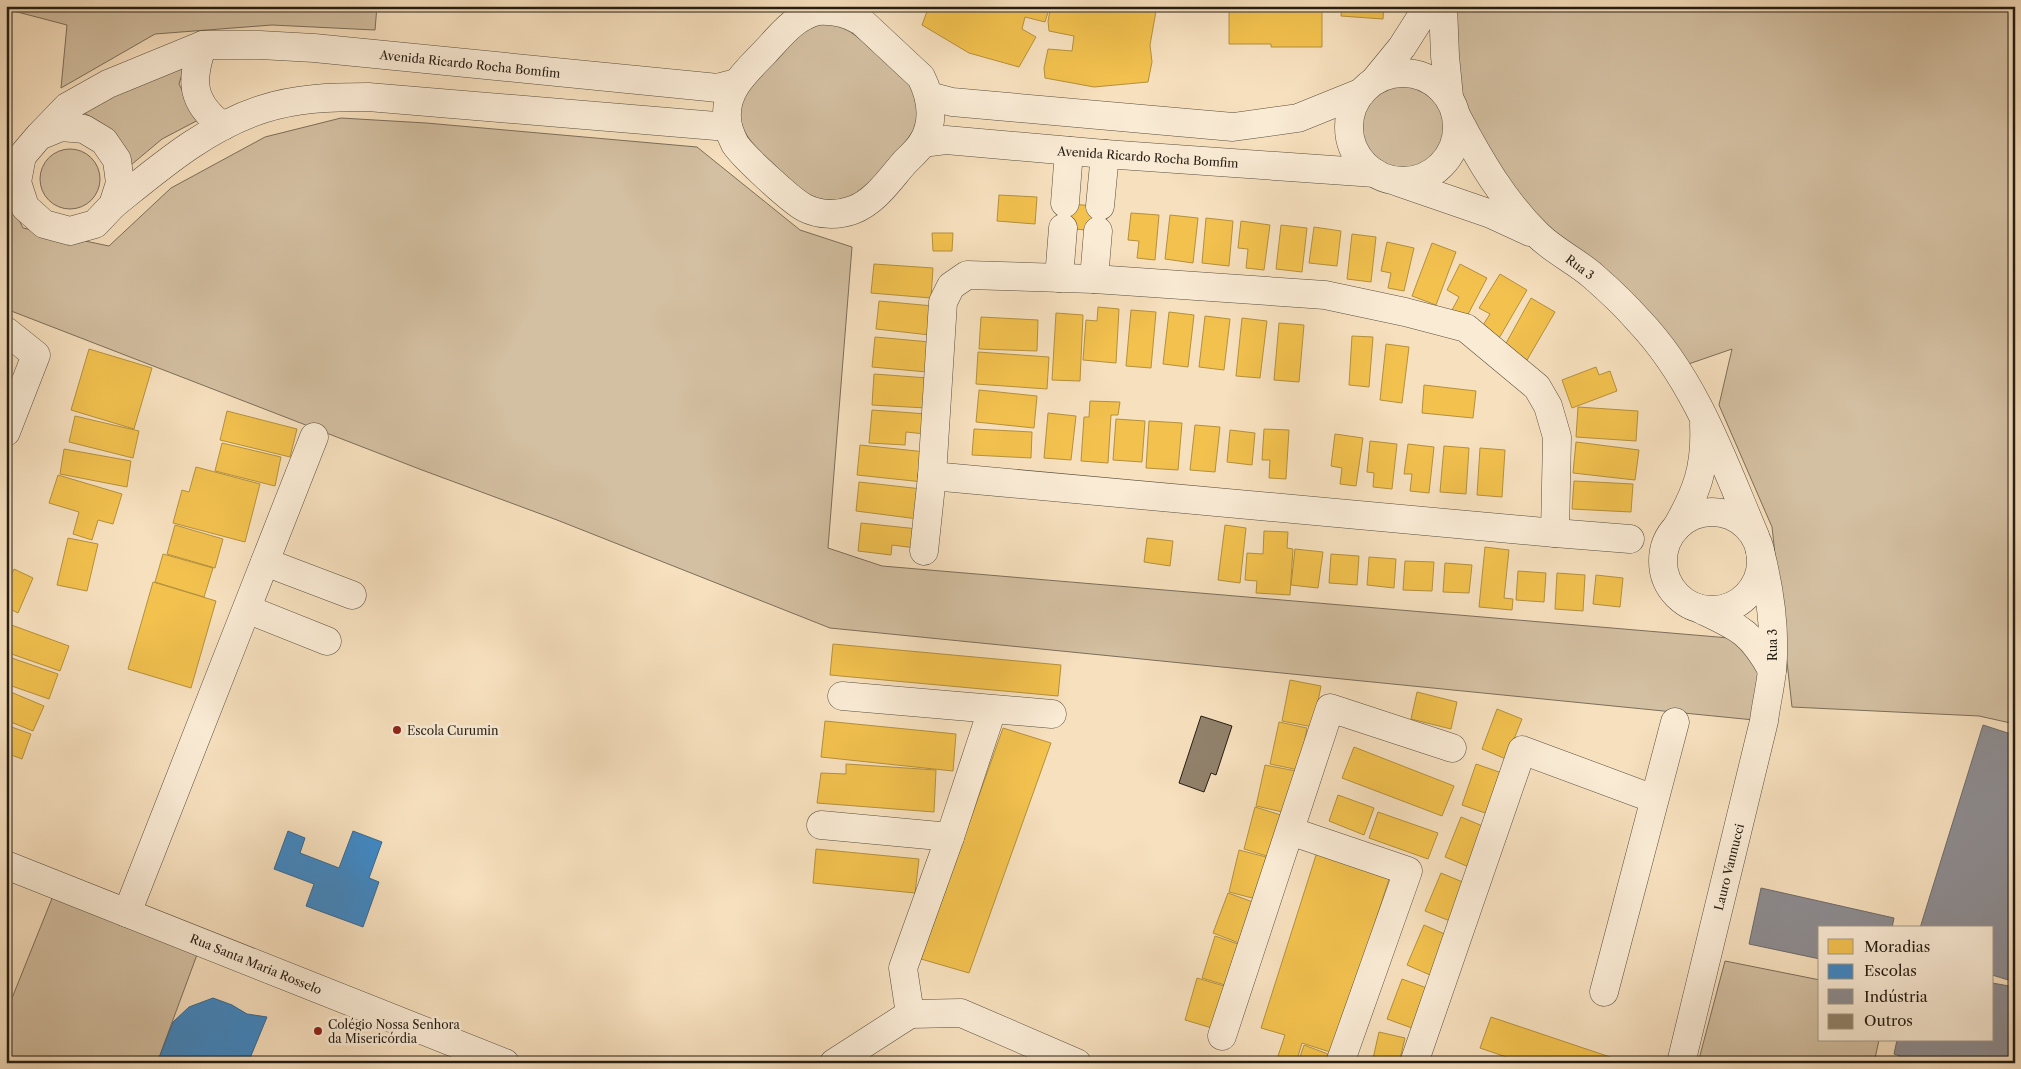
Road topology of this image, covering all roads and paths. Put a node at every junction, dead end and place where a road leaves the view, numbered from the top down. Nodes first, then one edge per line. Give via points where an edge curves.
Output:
1 (1428, 6) edge
2 (1443, 6) edge
3 (809, 10) edge
4 (843, 10) edge
5 (203, 45) junction
6 (736, 83) junction
7 (1368, 86) junction
8 (929, 96) junction
9 (1453, 107) junction
10 (222, 126) junction
11 (728, 127) junction
12 (40, 136) junction
13 (922, 143) junction
14 (1069, 151) junction
15 (1105, 154) junction
16 (1384, 177) junction
17 (114, 205) junction
18 (1538, 236) junction
19 (1059, 278) junction
20 (1094, 279) junction
21 (6, 330) edge
22 (1704, 416) junction
23 (6, 432) edge
24 (314, 437) dead end
25 (932, 476) junction
26 (1676, 528) junction
27 (1555, 534) junction
28 (1630, 539) dead end
29 (1758, 544) junction
30 (924, 551) dead end
31 (265, 562) junction
32 (352, 595) dead end
33 (1698, 608) junction
34 (247, 609) junction
35 (328, 641) dead end
36 (1772, 670) junction
37 (842, 696) dead end
38 (992, 710) junction
39 (1052, 714) dead end
40 (1675, 722) dead end
41 (1452, 748) dead end
42 (1654, 799) junction
43 (822, 825) dead end
44 (1290, 831) junction
45 (950, 836) junction
46 (6, 865) edge
47 (128, 913) junction
48 (1604, 992) dead end
49 (910, 1014) junction
50 (1222, 1036) dead end
51 (505, 1063) edge
52 (834, 1063) edge
53 (1078, 1063) edge
54 (1340, 1063) edge
55 (1414, 1063) edge
56 (1681, 1063) edge

1 - 7 street via 1402,47
2 - 9 street via 1445,56
3 - 4 street
3 - 6 street via 793,22
4 - 8 street via 861,21 921,76
5 - 6 street, Avenida Ricardo Rocha Bomfim via 314,48 717,88
5 - 10 street via 196,63 196,92 202,106
5 - 12 street, Avenida Ricardo Rocha Bomfim via 108,84 68,107
6 - 11 street via 729,100
7 - 8 street via 1298,118 1233,127 960,103
7 - 9 street via 1395,72 1416,73 1435,82
7 - 16 street via 1351,110 1352,146 1361,161
8 - 13 street via 931,114
9 - 16 street via 1456,138 1448,157 1434,172 1415,180
9 - 18 street, Rua 3 via 1480,160
10 - 11 street, Avenida Ricardo Rocha Bomfim via 262,109 297,101 368,97
10 - 17 street, Avenida Ricardo Rocha Bomfim via 172,157
11 - 13 street via 741,152 796,202 824,213 844,213 863,205
12 - 17 street, Avenida Ricardo Rocha Bomfim via 61,127 84,129 104,141 117,160 120,183
12 - 17 street, Avenida Ricardo Rocha Bomfim via 22,156 17,182 26,206 44,224 70,230 95,224
13 - 14 street, Avenida Ricardo Rocha Bomfim via 946,140
14 - 15 street, Avenida Ricardo Rocha Bomfim
14 - 19 street
15 - 16 street, Avenida Ricardo Rocha Bomfim
15 - 20 street
16 - 18 street, Avenida Ricardo Rocha Bomfim via 1491,214
18 - 22 street, Rua 3 via 1592,276 1640,321 1677,368
19 - 20 street
19 - 25 street via 967,275 951,286 943,302
20 - 27 street via 1324,295 1466,328 1537,387 1548,406 1557,437
21 - 23 street via 36,356
22 - 26 street, Rua 3 via 1705,452 1697,486
22 - 29 street, Rua 3
24 - 31 street
25 - 27 street
25 - 30 street
26 - 29 street via 1688,518 1717,512 1745,524
26 - 33 street via 1667,541 1663,556 1664,573 1671,589 1683,601
27 - 28 street
29 - 33 street via 1761,566 1756,583 1746,597 1732,606 1715,610
29 - 36 street, Rua 3 via 1769,593
31 - 32 street
31 - 34 street
33 - 36 street, Rua 3 via 1739,628 1753,640
34 - 35 street
34 - 47 street
36 - 56 street, Lauro Vannucci via 1764,721
37 - 38 street
38 - 39 street
38 - 45 street
40 - 42 street
41 - 44 street via 1330,708
42 - 48 street
42 - 55 street via 1522,750
43 - 45 street
44 - 50 street
44 - 54 street via 1408,871
45 - 49 street via 903,968
46 - 47 street, Rua Santa Maria Rosselo
47 - 51 street, Rua Santa Maria Rosselo
49 - 52 street
49 - 53 street via 961,1013

